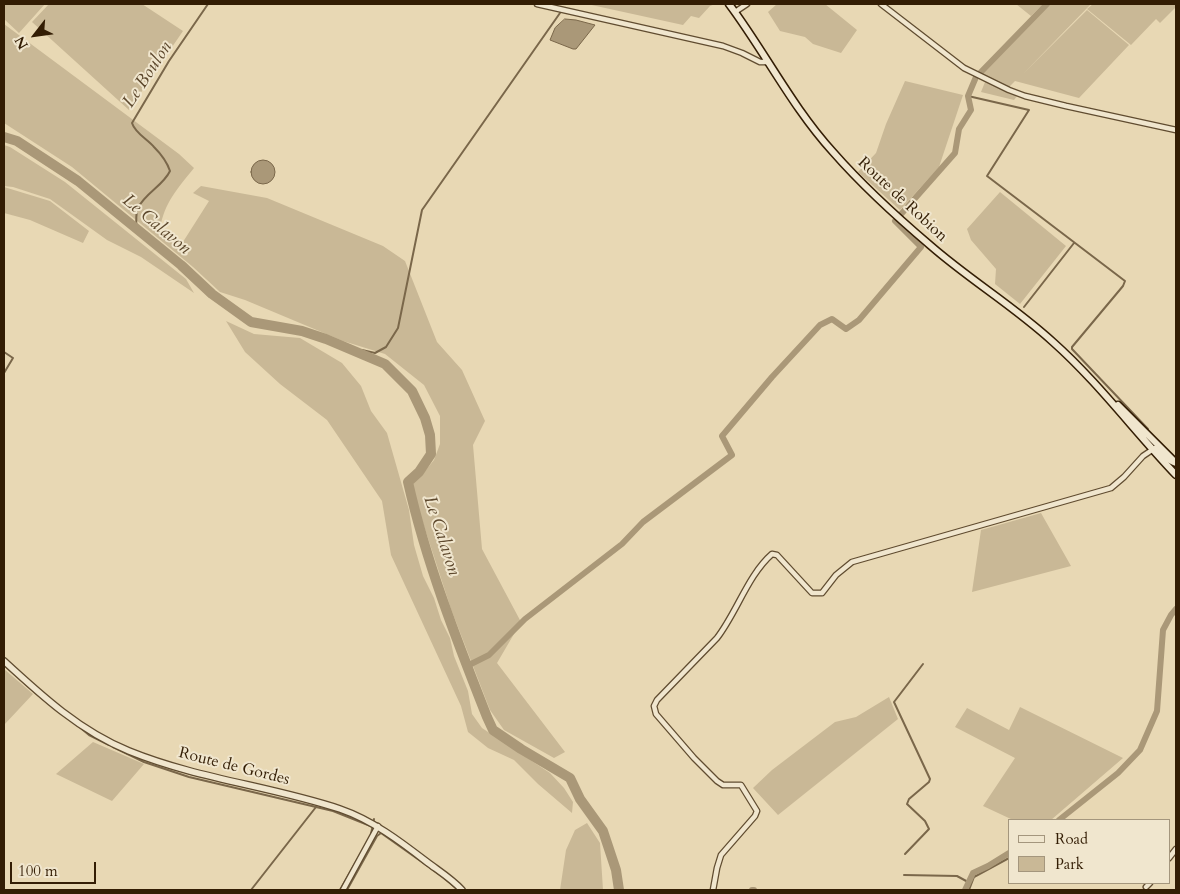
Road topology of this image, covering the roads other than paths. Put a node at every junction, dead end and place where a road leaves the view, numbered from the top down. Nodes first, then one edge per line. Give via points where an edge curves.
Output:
1 (537, 4) edge
2 (729, 4) edge
3 (746, 4) edge
4 (881, 4) edge
5 (735, 12) junction
6 (768, 62) junction
7 (1176, 130) edge
8 (1094, 382) junction
9 (1154, 449) junction
10 (1176, 464) edge
11 (1176, 475) edge
12 (4, 661) edge
13 (378, 826) junction
14 (343, 890) edge
15 (462, 890) edge
16 (713, 890) edge

1 - 6 street via 723,46 760,62
2 - 5 main road, Route de Robion
3 - 5 street
4 - 7 street via 964,68 1009,90
5 - 6 main road, Route de Robion
6 - 8 main road, Route de Robion via 817,133 854,175 931,246 1052,341
8 - 9 main road, Route de Robion
8 - 10 main road, Route de Robion
9 - 10 street
9 - 11 main road, Route de Robion
9 - 16 street via 1110,488 852,562 822,593 812,593 777,555 772,554 767,559 718,638 654,706 656,714 699,764 723,785 741,785 757,810 721,856
12 - 13 street, Route de Gordes via 80,726 116,745 148,759 213,778 342,809
13 - 14 street
13 - 15 street, Route de Gordes

